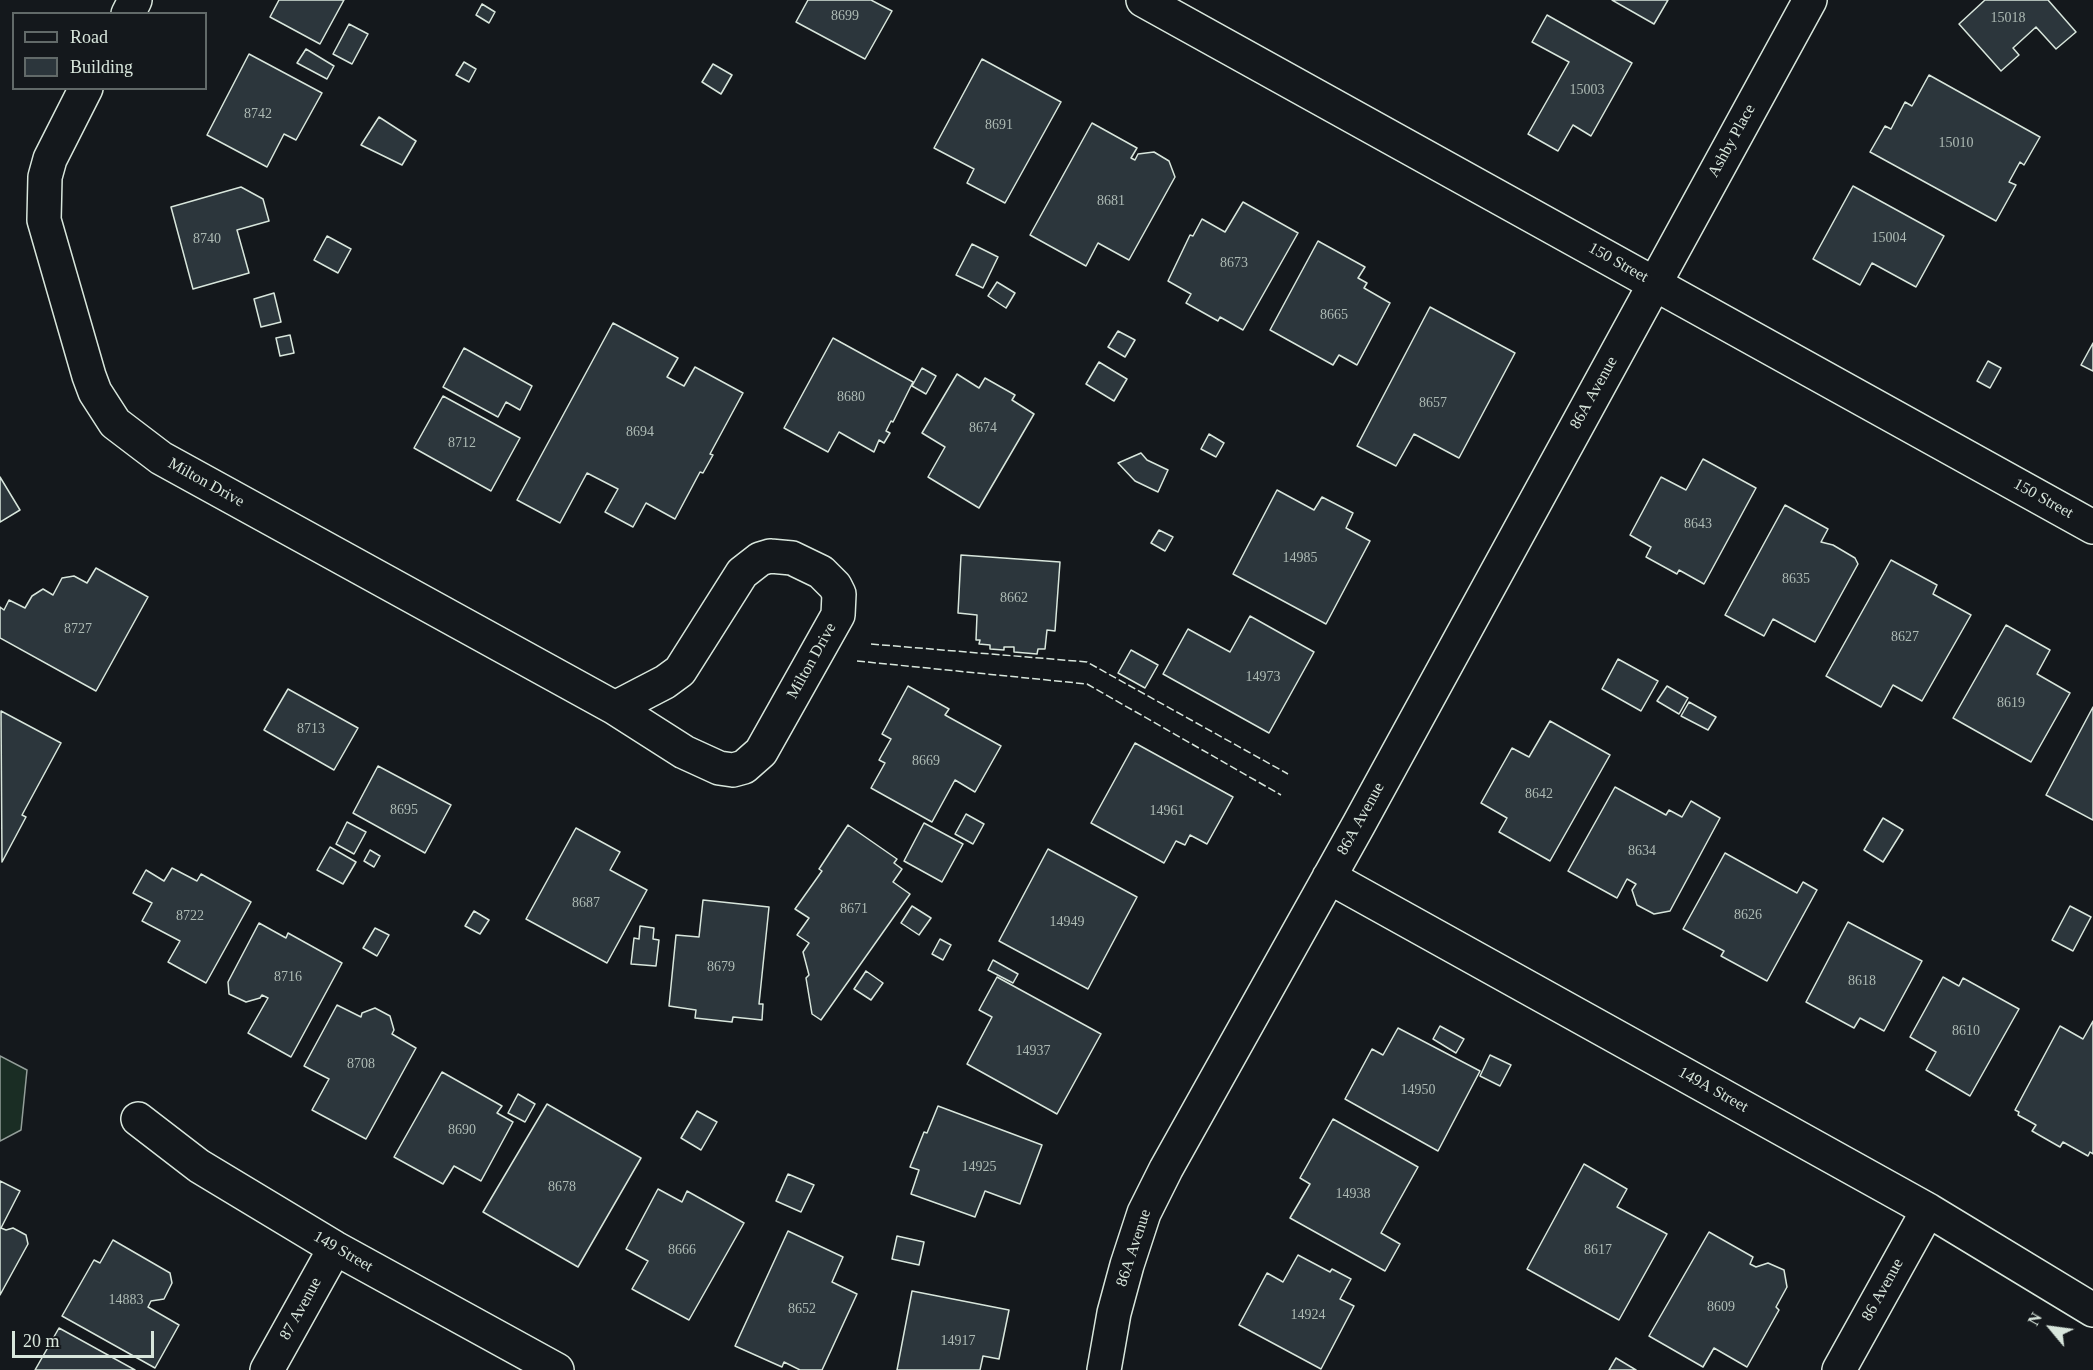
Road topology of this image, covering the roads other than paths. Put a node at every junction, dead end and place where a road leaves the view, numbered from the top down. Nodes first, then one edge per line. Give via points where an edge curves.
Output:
1 (1143, 0) edge
2 (1810, 0) edge
3 (85, 90) edge
4 (1655, 283) junction
5 (2093, 527) edge
6 (615, 708) junction
7 (1329, 877) junction
8 (138, 1119) dead end
9 (1928, 1210) junction
10 (335, 1248) junction
11 (2093, 1310) edge
12 (267, 1370) edge
13 (557, 1370) edge
14 (1104, 1370) edge
15 (1839, 1370) edge

1 - 4 street, 150 Street
2 - 4 street, Ashby Place
3 - 6 street, Milton Drive via 50,159 45,177 44,220 89,375 115,423 160,458
4 - 5 street, 150 Street
4 - 7 street, 86A Avenue
6 - 6 street, Milton Drive via 705,763 733,770 744,767 761,752 838,615 836,586 821,572 792,558 760,559 742,573 680,671
7 - 9 street, 149A Street
7 - 14 street, 86A Avenue via 1144,1213 1120,1289
8 - 10 street, 149 Street via 199,1166
9 - 11 street, 149A Street
9 - 15 street, 86 Avenue
10 - 12 street, 87 Avenue
10 - 13 street, 149 Street

